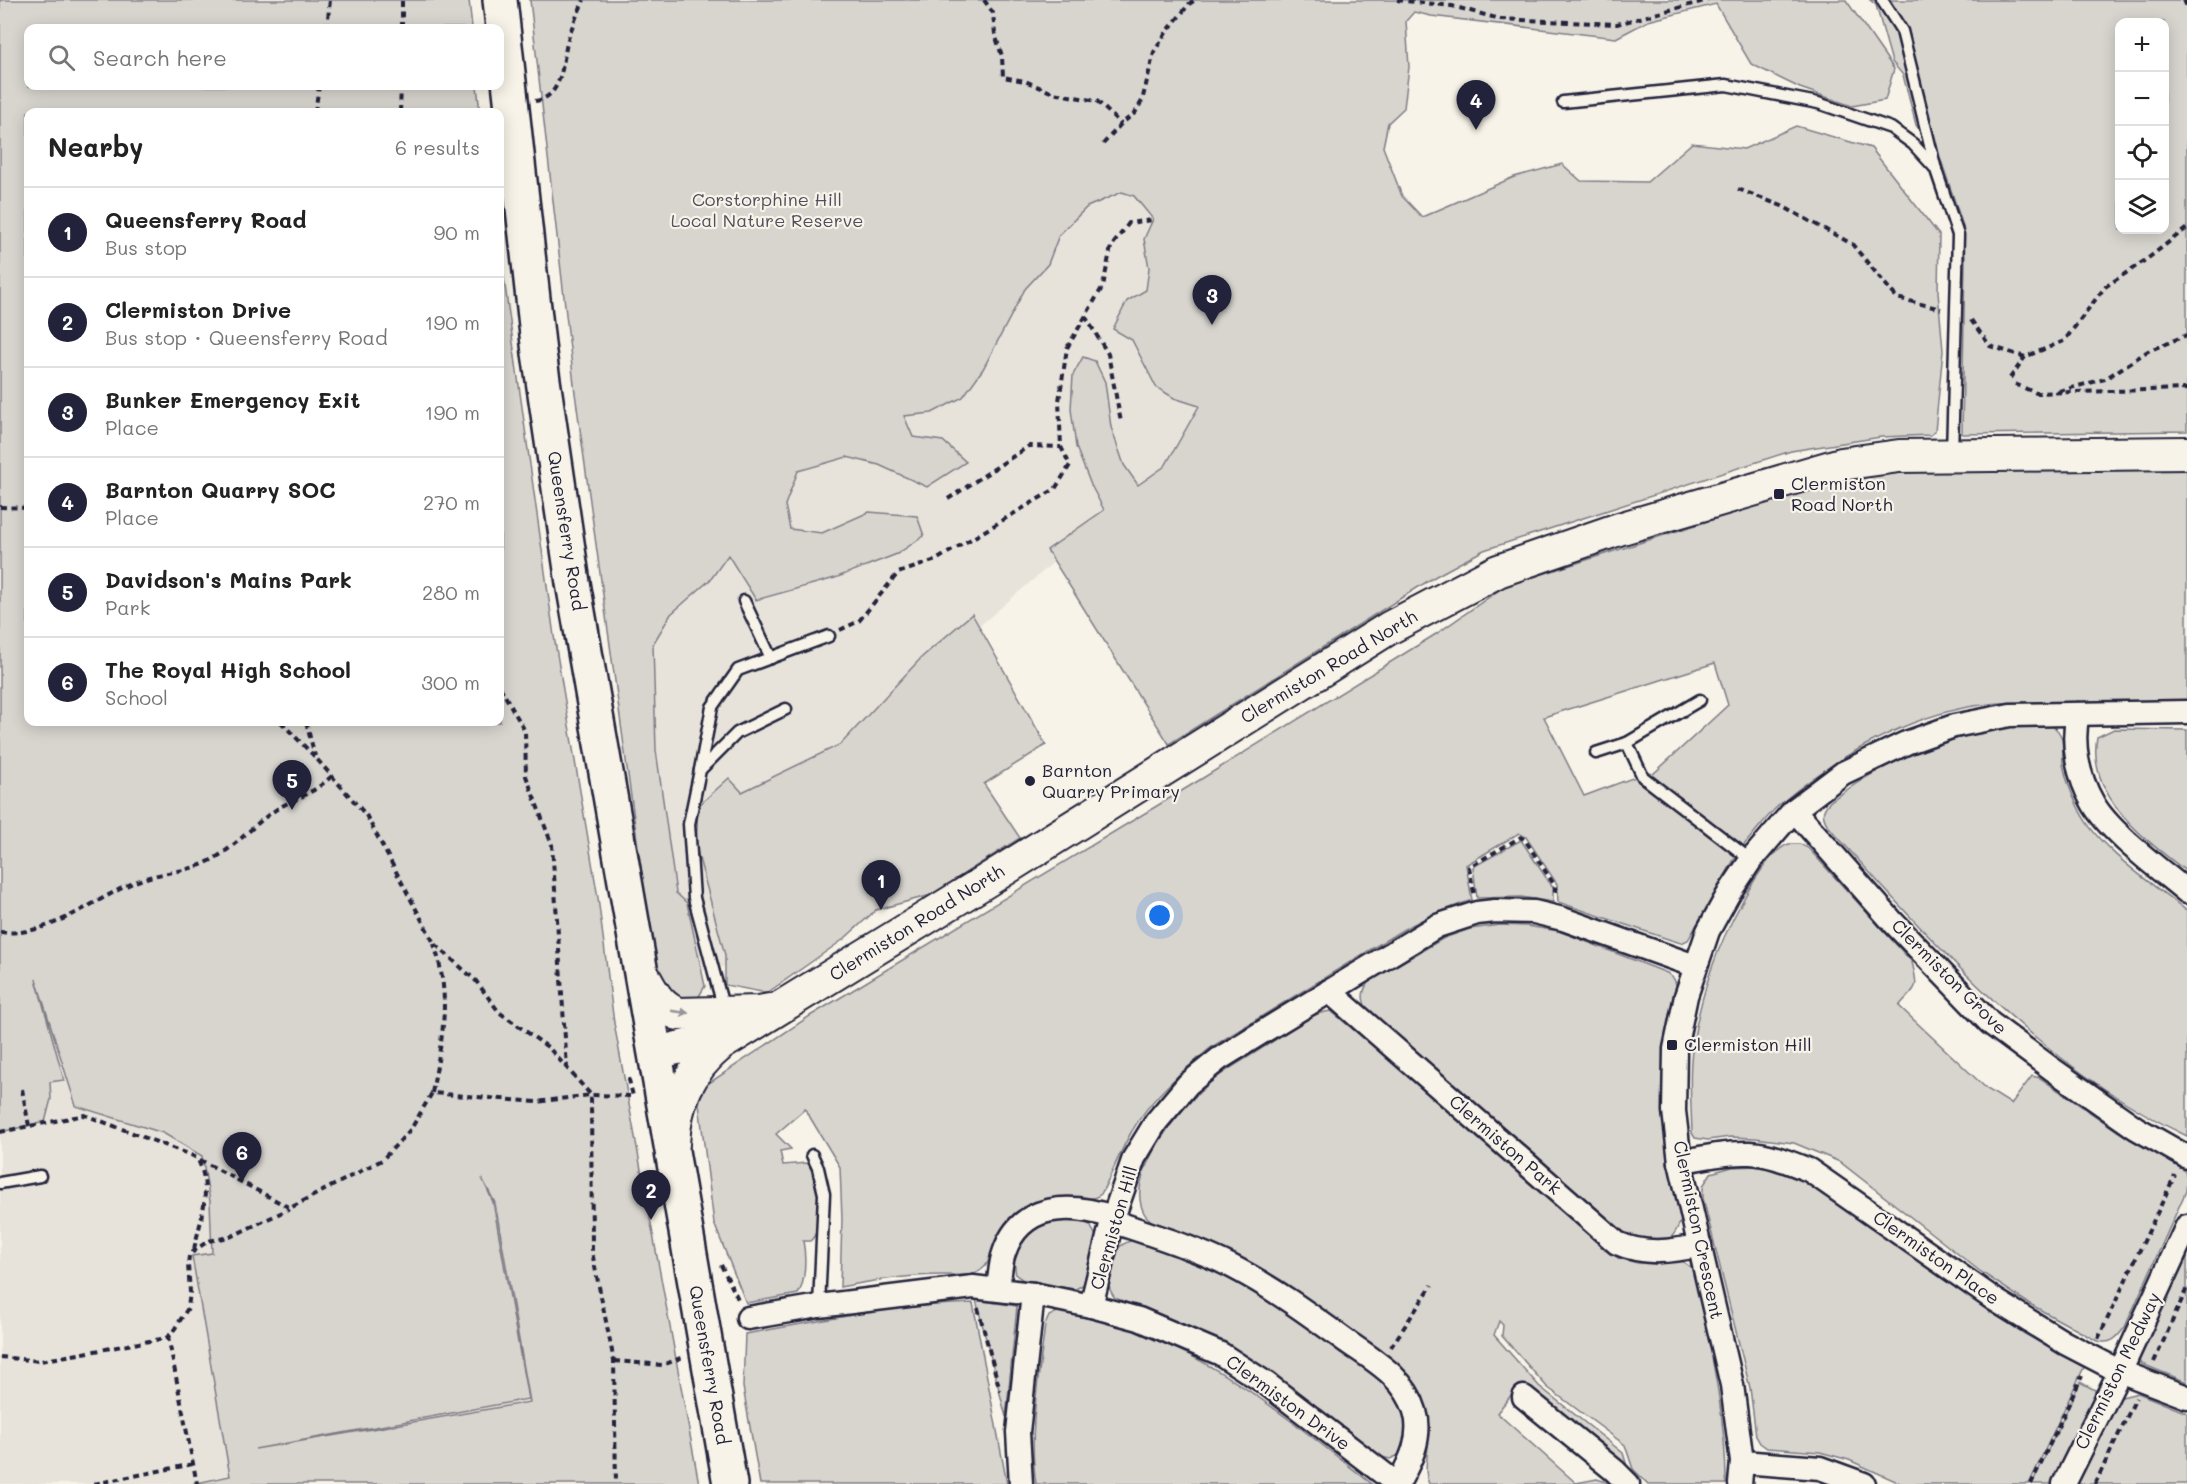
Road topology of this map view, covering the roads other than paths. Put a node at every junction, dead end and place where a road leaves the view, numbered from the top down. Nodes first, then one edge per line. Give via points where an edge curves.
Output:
1 (500, 0) edge
2 (1882, 0) edge
3 (503, 24) edge
4 (504, 38) edge
5 (1563, 102) dead end
6 (1936, 170) junction
7 (2187, 453) edge
8 (1952, 456) junction
9 (744, 600) dead end
10 (829, 636) road end
11 (771, 658) junction
12 (1700, 700) dead end
13 (786, 710) dead end
14 (2187, 712) edge
15 (2078, 714) junction
16 (1627, 743) junction
17 (1596, 753) dead end
18 (700, 770) junction
19 (1794, 810) junction
20 (1751, 860) junction
21 (2187, 892) edge
22 (1695, 966) junction
23 (642, 973) junction
24 (1329, 991) junction
25 (730, 1024) junction
26 (656, 1053) junction
27 (673, 1154) junction
28 (812, 1155) dead end
29 (2186, 1156) edge
30 (1680, 1162) junction
31 (40, 1176) dead end
32 (0, 1183) edge
33 (1112, 1219) junction
34 (2187, 1226) edge
35 (1700, 1245) junction
36 (998, 1289) junction
37 (1033, 1294) junction
38 (819, 1306) junction
39 (1091, 1306) junction
40 (748, 1318) dead end
41 (2119, 1371) junction
42 (1524, 1397) dead end
43 (2187, 1397) edge
44 (1741, 1473) edge
45 (730, 1484) edge
46 (1021, 1484) edge
47 (1397, 1484) edge
48 (1628, 1484) edge
49 (1864, 1484) edge
50 (2064, 1484) edge

1 - 3 main road, Queensferry Road
2 - 6 lane via 1902,31
4 - 23 main road, Queensferry Road via 539,353 573,583
5 - 6 lane via 1738,88 1818,103 1891,128 1913,144
6 - 8 lane via 1958,235
7 - 8 street, Clermiston Road North
8 - 25 street, Clermiston Road North via 1899,456 1831,467 1619,529 1498,571 1389,628 778,1008
9 - 11 lane
10 - 11 lane
11 - 18 lane via 738,670 712,708
12 - 16 lane
13 - 18 lane via 737,733
14 - 15 street, Clermiston Crescent
15 - 19 street, Clermiston Crescent via 2010,715 1954,726 1906,743 1844,773
15 - 21 street via 2074,731 2078,765 2093,804 2115,830
16 - 17 lane
16 - 20 lane via 1643,777
18 - 25 lane via 689,824 694,898
19 - 20 street, Clermiston Crescent
19 - 29 street, Clermiston Grove via 1891,920 1990,1023 2136,1128
20 - 22 street, Clermiston Crescent via 1708,931
22 - 24 street, Clermiston Hill via 1556,916 1495,911 1437,926
22 - 30 street, Clermiston Crescent via 1675,1048 1674,1111
23 -> 25 street via 659,1003 668,1010
23 - 26 main road, Queensferry Road
24 - 33 street, Clermiston Hill via 1219,1059 1188,1084 1142,1144
24 - 35 street, Clermiston Park via 1617,1243 1649,1252
25 - 26 street, Clermiston Road North
25 - 27 street, Clermiston Road North via 689,1081 677,1117
26 - 27 main road, Queensferry Road
27 - 45 main road, Queensferry Road
28 - 38 lane via 824,1194
30 - 35 street, Clermiston Crescent
30 - 41 street, Clermiston Place via 1751,1153 1809,1170 1995,1300
31 - 32 lane
33 - 36 street, Clermiston Drive via 1094,1211 1061,1208 1045,1211 1025,1222 1003,1254
33 - 39 street, Clermiston Hill
33 - 47 street, Clermiston Drive via 1231,1266 1286,1298 1400,1382 1416,1414 1417,1435 1413,1455
34 - 41 street, Clermiston Medway
35 - 44 street, Clermiston Crescent via 1732,1384
36 - 37 street, Clermiston Drive
36 - 38 street, Clermiston Drive via 973,1287
37 - 39 street, Clermiston Drive
37 - 46 street via 1018,1432
38 - 40 street, Clermiston Drive
39 - 47 street, Clermiston Drive via 1139,1319 1221,1354 1267,1384
41 - 43 street, Clermiston Place
41 - 50 street, Clermiston Medway
42 - 48 street
44 - 49 street via 1820,1468

